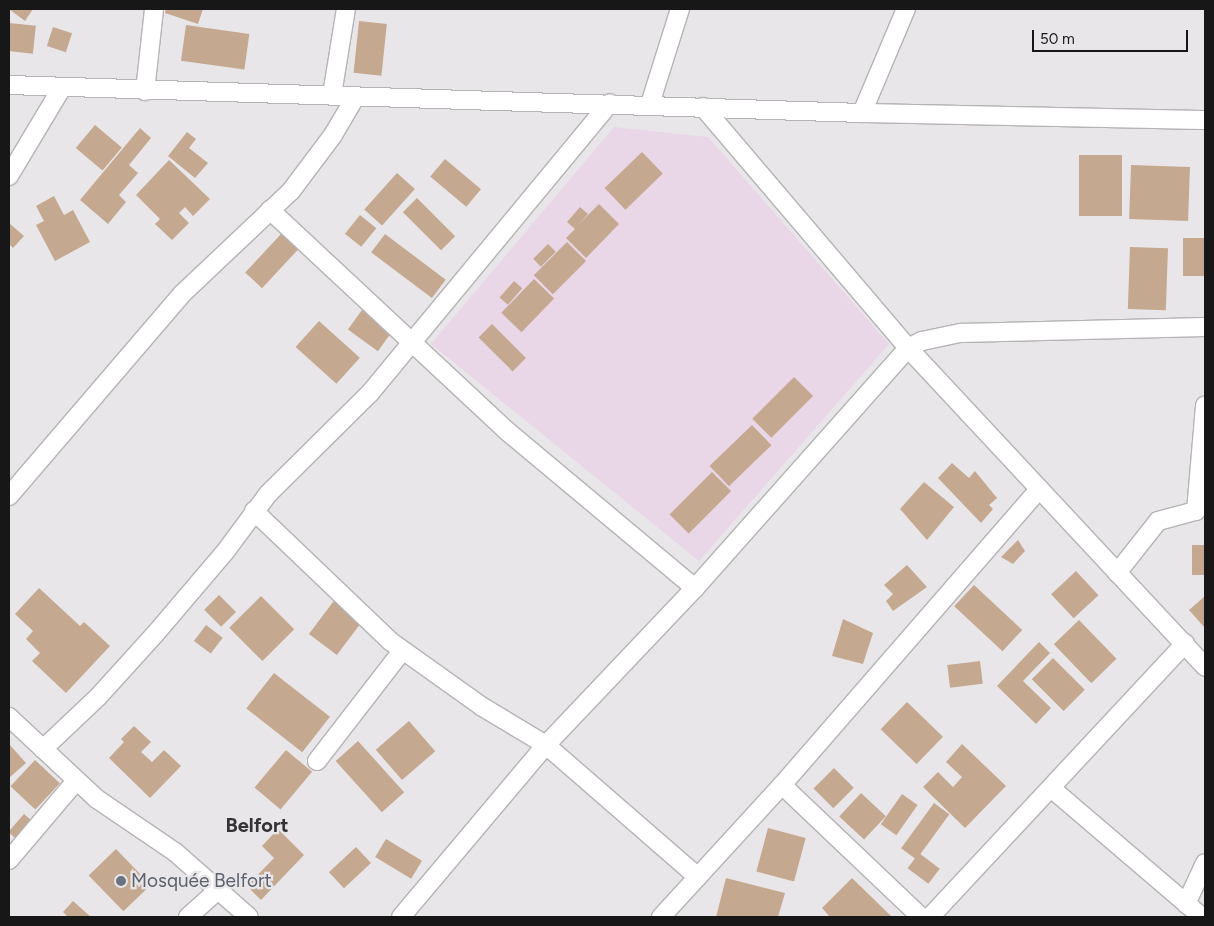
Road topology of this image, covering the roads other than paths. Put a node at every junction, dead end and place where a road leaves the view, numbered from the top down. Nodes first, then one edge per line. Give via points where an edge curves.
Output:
1 (154, 9) edge
2 (346, 9) edge
3 (680, 9) edge
4 (906, 9) edge
5 (9, 85) edge
6 (61, 89) junction
7 (145, 91) junction
8 (332, 95) junction
9 (356, 96) junction
10 (610, 103) junction
11 (650, 104) junction
12 (703, 107) junction
13 (862, 113) junction
14 (1205, 120) edge
15 (9, 176) edge
16 (270, 210) junction
17 (1205, 327) edge
18 (412, 345) junction
19 (908, 348) junction
20 (1205, 405) edge
21 (1038, 490) junction
22 (9, 496) edge
23 (254, 511) junction
24 (1117, 573) junction
25 (695, 588) junction
26 (1185, 644) junction
27 (402, 651) junction
28 (1205, 667) edge
29 (9, 717) edge
30 (546, 745) junction
31 (43, 749) junction
32 (317, 760) dead end
33 (76, 781) junction
34 (782, 785) junction
35 (1051, 788) junction
36 (9, 860) edge
37 (1205, 863) edge
38 (698, 877) junction
39 (217, 891) junction
40 (1186, 904) junction
41 (188, 917) edge
42 (249, 917) edge
43 (401, 917) edge
44 (661, 917) edge
45 (920, 917) edge
46 (930, 917) edge
47 (1202, 917) edge

1 - 7 street
2 - 8 street
3 - 11 street
4 - 13 street
5 - 6 street
6 - 7 street
6 - 15 street
7 - 8 street
8 - 9 street
9 - 10 street
9 - 16 street via 304,174
10 - 11 street
10 - 18 street via 466,274
11 - 12 street
12 - 13 street
12 - 19 street
13 - 14 street
16 - 18 street
16 - 22 street via 182,294
17 - 19 street via 961,333 930,338
18 - 23 street via 343,422
18 - 25 street via 507,431
19 - 21 street
19 - 25 street
20 - 24 street via 1196,511 1158,521
21 - 24 street
21 - 34 street
23 - 27 street
23 - 31 street via 225,552 156,633 98,697
24 - 26 street
25 - 30 street
26 - 28 street
26 - 35 street
27 - 30 street via 481,706
27 - 32 street
29 - 31 street
30 - 38 street
30 - 43 street
31 - 33 street
33 - 36 street
33 - 39 street via 181,857
34 - 38 street
34 - 45 street
35 - 40 street
35 - 46 street
37 - 40 street
38 - 44 street
39 - 41 street
39 - 42 street
40 - 47 street

